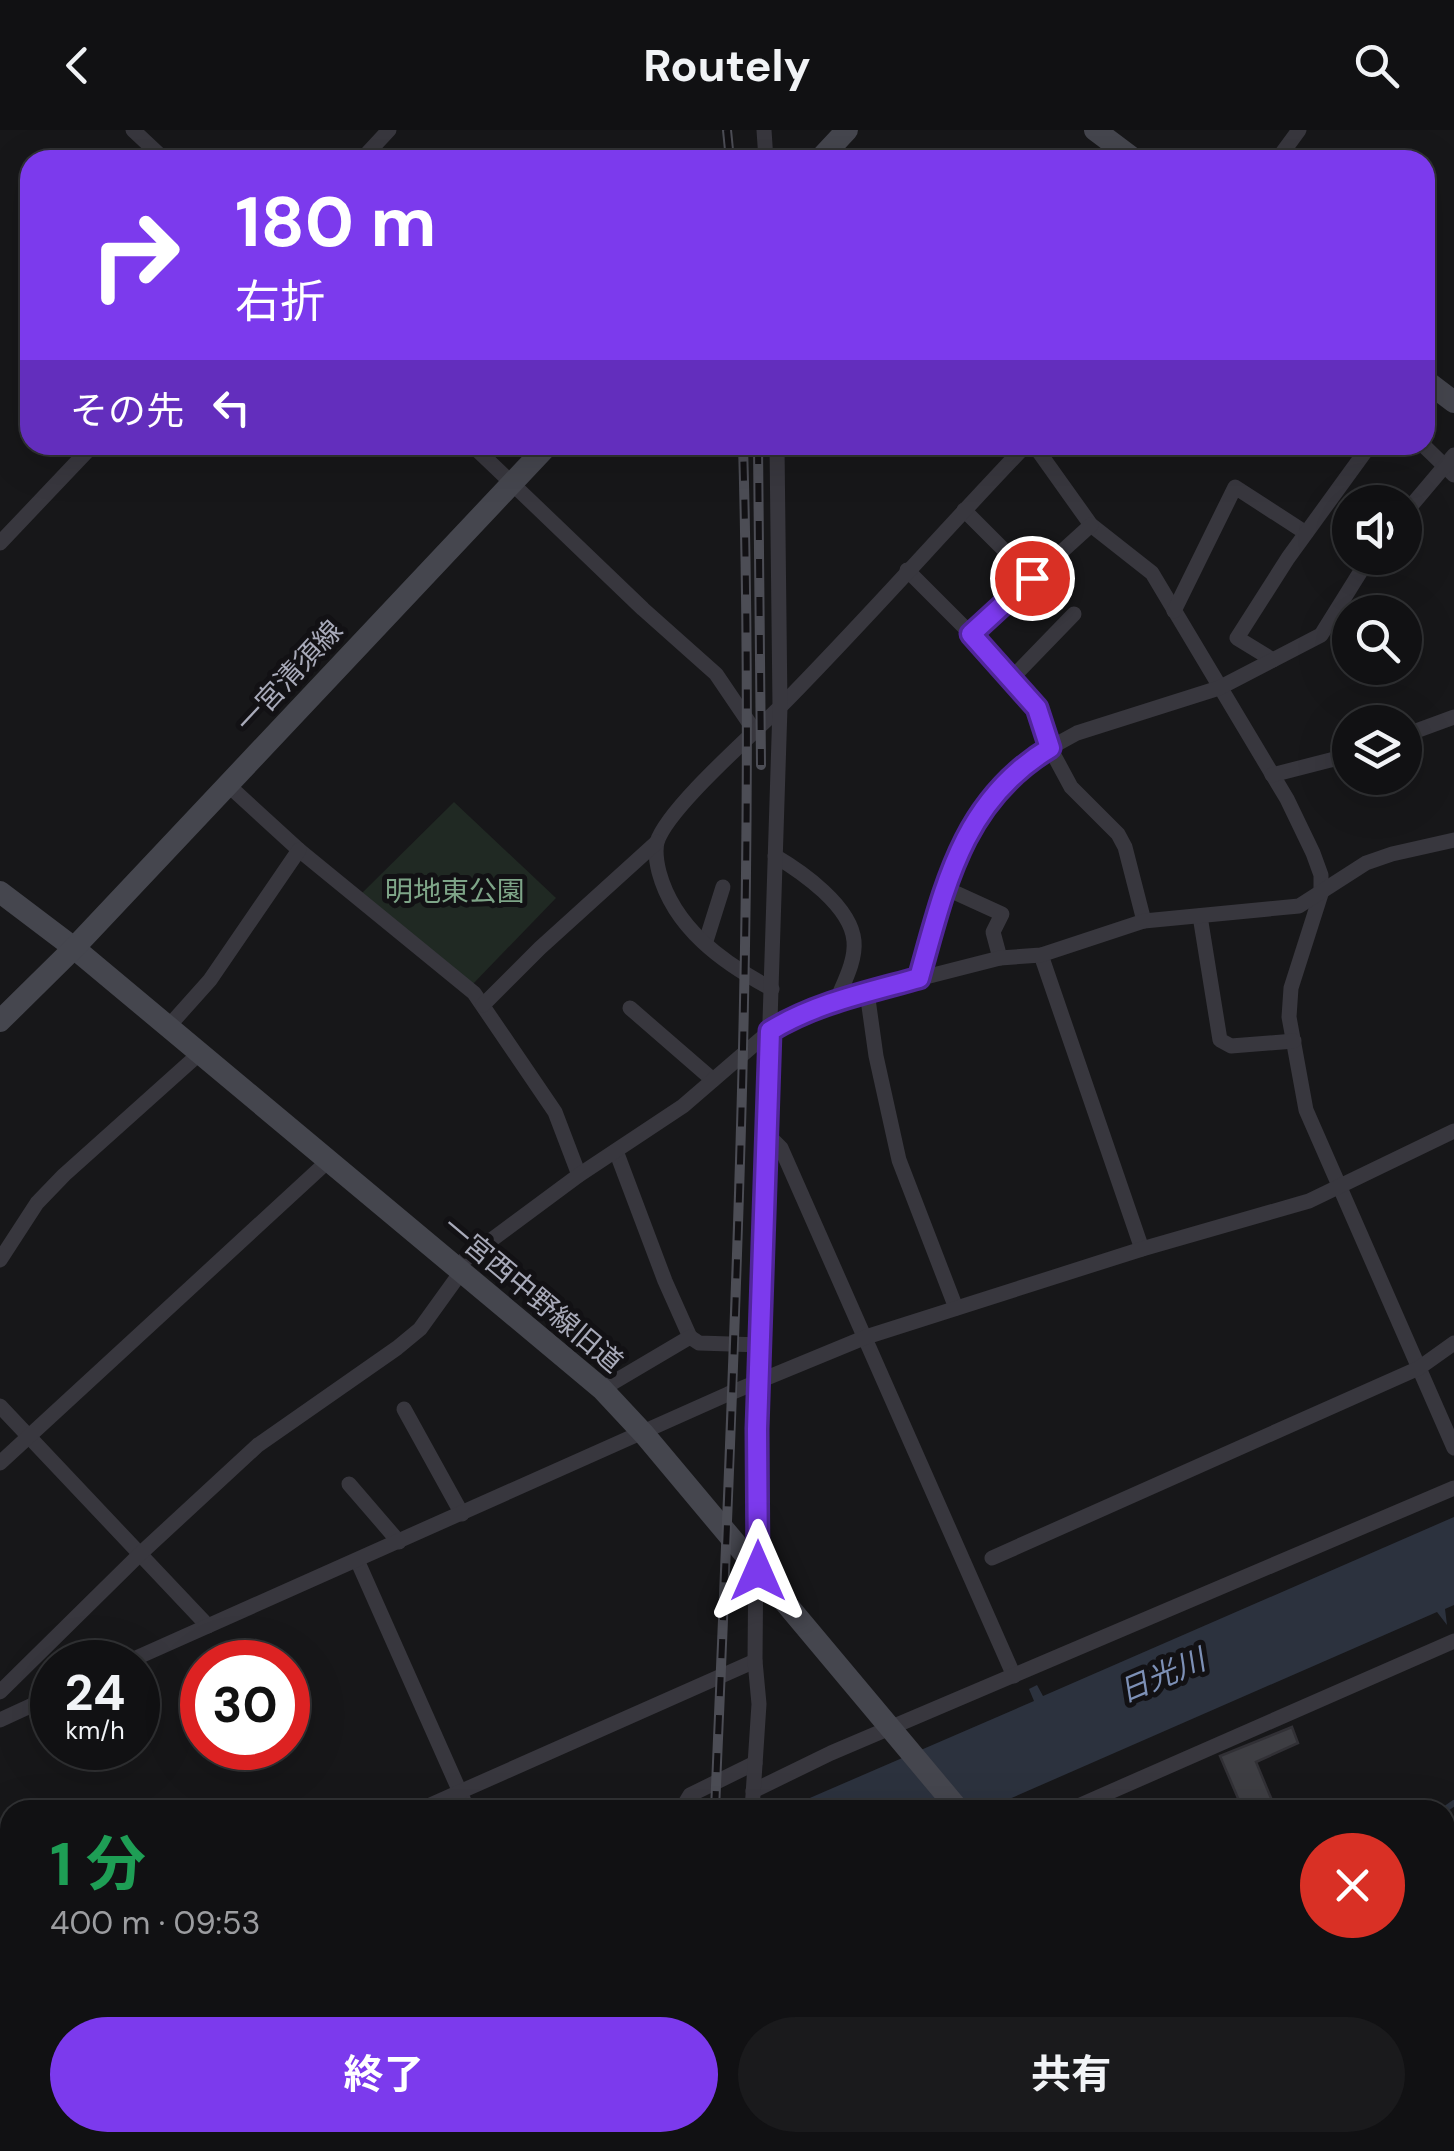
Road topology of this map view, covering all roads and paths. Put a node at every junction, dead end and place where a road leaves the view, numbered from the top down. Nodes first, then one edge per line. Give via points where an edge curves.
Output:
1 (133, 130) edge
2 (390, 130) edge
3 (847, 130) edge
4 (1095, 130) edge
5 (154, 150) edge
6 (371, 150) edge
7 (828, 150) edge
8 (1122, 150) edge
9 (84, 455) edge
10 (482, 455) edge
11 (539, 455) edge
12 (776, 455) edge
13 (1016, 455) edge
14 (1041, 455) edge
15 (1363, 455) edge
16 (1451, 465) edge
17 (512, 484) junction
18 (1422, 495) edge
19 (964, 510) junction
20 (1091, 525) junction
21 (1306, 533) junction
22 (0, 543) edge
23 (907, 570) junction
24 (1358, 575) edge
25 (1032, 578) junction
26 (1174, 611) junction
27 (1074, 614) dead end
28 (971, 634) junction
29 (1273, 660) junction
30 (1012, 678) junction
31 (1219, 688) junction
32 (780, 707) junction
33 (1454, 717) edge
34 (1422, 729) edge
35 (754, 730) junction
36 (1050, 748) junction
37 (1332, 760) edge
38 (1272, 775) junction
39 (228, 785) junction
40 (1454, 840) edge
41 (657, 842) junction
42 (299, 850) junction
43 (775, 856) junction
44 (723, 887) dead end
45 (944, 888) junction
46 (0, 892) edge
47 (1321, 894) junction
48 (1200, 916) junction
49 (1144, 921) junction
50 (706, 941) junction
51 (74, 948) junction
52 (1041, 955) junction
53 (1000, 958) junction
54 (919, 978) junction
55 (772, 989) junction
56 (866, 992) junction
57 (836, 1002) junction
58 (483, 1006) junction
59 (630, 1008) dead end
60 (0, 1021) edge
61 (168, 1026) junction
62 (770, 1031) junction
63 (1294, 1041) junction
64 (200, 1054) junction
65 (713, 1080) junction
66 (1454, 1131) edge
67 (768, 1135) junction
68 (616, 1151) junction
69 (328, 1161) junction
70 (579, 1175) junction
71 (1340, 1186) junction
72 (1142, 1248) junction
73 (0, 1260) edge
74 (458, 1269) junction
75 (956, 1308) junction
76 (690, 1337) junction
77 (866, 1337) junction
78 (1454, 1344) edge
79 (762, 1345) junction
80 (1419, 1368) junction
81 (760, 1382) junction
82 (602, 1389) junction
83 (0, 1406) edge
84 (404, 1410) dead end
85 (644, 1434) junction
86 (29, 1435) junction
87 (1454, 1448) edge
88 (0, 1463) edge
89 (349, 1484) dead end
90 (1454, 1488) edge
91 (462, 1514) junction
92 (399, 1542) junction
93 (140, 1554) junction
94 (992, 1558) dead end
95 (356, 1560) junction
96 (758, 1571) junction
97 (208, 1626) junction
98 (1454, 1640) edge
99 (160, 1648) edge
100 (755, 1661) junction
101 (1014, 1676) junction
102 (0, 1692) edge
103 (30, 1706) edge
104 (0, 1720) edge
105 (890, 1728) junction
106 (755, 1763) junction
107 (753, 1791) junction
108 (460, 1792) junction
109 (442, 1800) edge
110 (464, 1800) edge
111 (687, 1800) edge
112 (753, 1800) edge
113 (951, 1800) edge
114 (1094, 1800) edge

1 - 5 street
2 - 6 street
3 - 7 street
4 - 8 street
9 - 22 street
10 - 17 street
11 - 17 street, 一宮清須線
12 - 32 street
13 - 19 street
14 - 20 street
15 - 21 street
16 - 18 street
17 - 35 street via 716,674
17 - 39 street, 一宮清須線
19 - 23 street
19 - 25 street
20 - 25 street
20 - 26 street via 1152,574
21 - 26 street via 1236,487
21 - 29 street via 1237,638
23 - 28 street
23 - 32 street
24 - 29 street via 1321,635
25 - 28 street
26 - 31 street
27 - 30 street
28 - 30 street
29 - 31 street
30 - 36 street via 1037,708
31 - 36 street via 1077,733
31 - 38 street
32 - 35 street
32 - 43 street
33 - 34 street
35 - 41 street
36 - 45 street via 992,796 967,832
36 - 49 street via 1072,787 1118,834
37 - 38 street
38 - 47 street via 1322,875
39 - 42 street
39 - 51 street, 一宮清須線
40 - 47 street via 1366,863
41 - 50 street via 666,897
41 - 58 street
42 - 58 street
42 - 61 street via 210,980
43 - 55 street
43 - 57 street via 806,874 836,904 854,938
44 - 50 street
45 - 53 street via 1002,914 993,932
45 - 54 street
46 - 51 street, 一宮西中野線旧道
47 - 48 street via 1299,906
47 - 63 street via 1291,988
48 - 49 street
48 - 63 street via 1220,1040 1232,1046
49 - 52 street
50 - 55 street via 736,970
51 - 60 street, 一宮清須線
51 - 61 street, 一宮西中野線旧道
52 - 53 street
52 - 72 street
53 - 54 street
54 - 56 street
55 - 62 street
56 - 57 street
56 - 75 street via 899,1160
57 - 62 street
58 - 70 street via 555,1112
59 - 65 street
61 - 64 street, 一宮西中野線旧道
62 - 65 street
62 - 67 street
63 - 71 street via 1306,1110
64 - 69 street, 一宮西中野線旧道
64 - 73 street via 64,1175
65 - 68 street
66 - 71 street
67 - 77 street via 781,1148
67 - 79 street
68 - 70 street
68 - 76 street
69 - 74 street, 一宮西中野線旧道
69 - 86 street
70 - 74 street
71 - 72 street via 1309,1201
71 - 80 street
72 - 75 street
74 - 82 street, 一宮西中野線旧道
74 - 93 street via 420,1329 258,1445
75 - 77 street
76 - 79 street
76 - 82 street
77 - 81 street
77 - 101 street
78 - 80 street
79 - 81 street
80 - 87 street
80 - 94 street
81 - 85 street
81 - 96 street
82 - 85 street, 一宮西中野線旧道
83 - 86 street
84 - 91 street
85 - 91 street
85 - 96 street, 一宮西中野線旧道
86 - 88 street
86 - 93 street
89 - 92 street
90 - 101 street
91 - 92 street
92 - 95 street
93 - 97 street
93 - 102 street
95 - 97 street
95 - 108 street
96 - 100 street
96 - 105 street, 一宮西中野線旧道
97 - 99 street
98 - 114 street
100 - 106 street
100 - 108 street
101 - 105 street
103 - 104 street
105 - 107 street
105 - 113 street, 一宮西中野線旧道
106 - 107 street
106 - 111 street
107 - 112 street
108 - 109 street
108 - 110 street

